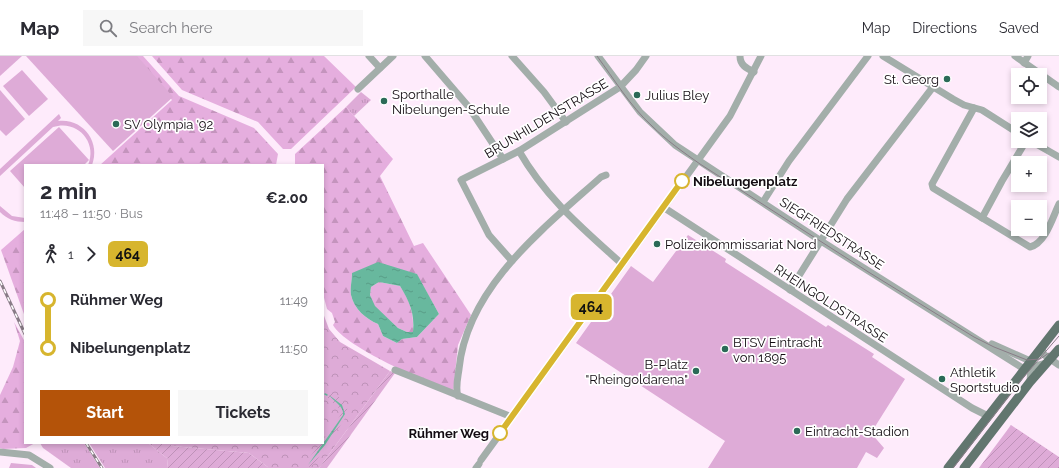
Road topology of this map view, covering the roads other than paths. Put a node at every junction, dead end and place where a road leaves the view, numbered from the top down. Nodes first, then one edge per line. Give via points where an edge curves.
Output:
1 (369, 56) edge
2 (393, 56) edge
3 (425, 56) edge
4 (512, 56) edge
5 (598, 56) edge
6 (646, 56) edge
7 (868, 56) edge
8 (883, 56) edge
9 (1014, 56) edge
10 (1028, 56) edge
11 (760, 58) edge
12 (740, 59) edge
13 (1024, 63) junction
14 (380, 68) junction
15 (754, 72) junction
16 (621, 86) junction
17 (933, 87) junction
18 (1059, 87) edge
19 (358, 89) dead end
20 (974, 108) junction
21 (566, 122) junction
22 (1011, 129) edge
23 (1022, 148) edge
24 (1043, 148) edge
25 (518, 151) junction
26 (1059, 157) edge
27 (503, 159) junction
28 (697, 160) junction
29 (606, 175) dead end
30 (763, 202) junction
31 (1059, 204) edge
32 (663, 207) junction
33 (563, 211) junction
34 (982, 218) junction
35 (821, 241) junction
36 (512, 261) junction
37 (622, 264) junction
38 (790, 290) junction
39 (1059, 325) edge
40 (1042, 346) junction
41 (1059, 349) edge
42 (1048, 361) junction
43 (1059, 365) edge
44 (1028, 366) junction
45 (395, 370) dead end
46 (1030, 382) junction
47 (458, 396) junction
48 (988, 416) junction
49 (512, 417) junction
50 (0, 452) edge
51 (479, 464) edge
52 (50, 468) edge
53 (948, 468) edge
54 (964, 468) edge

1 - 14 street
2 - 14 street
3 - 27 street via 468,106
4 - 21 street
5 - 16 street, SIEGFRIEDSTRASSE
6 - 16 street, BRUNHILDENSTRASSE
7 - 30 street via 789,161
8 - 17 street
9 - 13 street
10 - 13 street
11 - 15 street
12 - 15 street via 744,66
13 - 18 street
14 - 19 street
15 - 28 street via 736,106
16 - 21 street, BRUNHILDENSTRASSE
16 - 28 street, SIEGFRIEDSTRASSE via 658,131
17 - 20 street
17 - 35 street via 846,199
20 - 22 street via 982,110
20 - 34 street via 932,184 933,188
21 - 25 street, BRUNHILDENSTRASSE
23 - 34 street
24 - 26 street
25 - 27 street, BRUNHILDENSTRASSE
25 - 33 street
27 - 36 street, BRUNHILDENSTRASSE via 461,180 488,235
28 - 30 street, SIEGFRIEDSTRASSE
28 - 32 street
29 - 33 street via 600,177
30 - 35 street, SIEGFRIEDSTRASSE
31 - 34 street via 1042,239 1030,246
32 - 37 street
32 - 38 street, RHEINGOLDSTRASSE
33 - 36 street
33 - 37 street
35 - 38 street
35 - 44 street, SIEGFRIEDSTRASSE via 1002,352 1026,358
36 - 47 street via 492,287 468,332 460,358 456,392
37 - 49 street
38 - 48 street, RHEINGOLDSTRASSE
39 - 40 main road
40 - 42 street via 1043,354
40 - 44 main road
41 - 42 main road
42 - 43 street
42 - 44 street
42 - 46 main road
44 - 46 street
44 - 48 main road
45 - 47 street
46 - 54 main road
47 - 49 street
48 - 53 main road
49 - 51 street
50 - 52 street via 30,455

